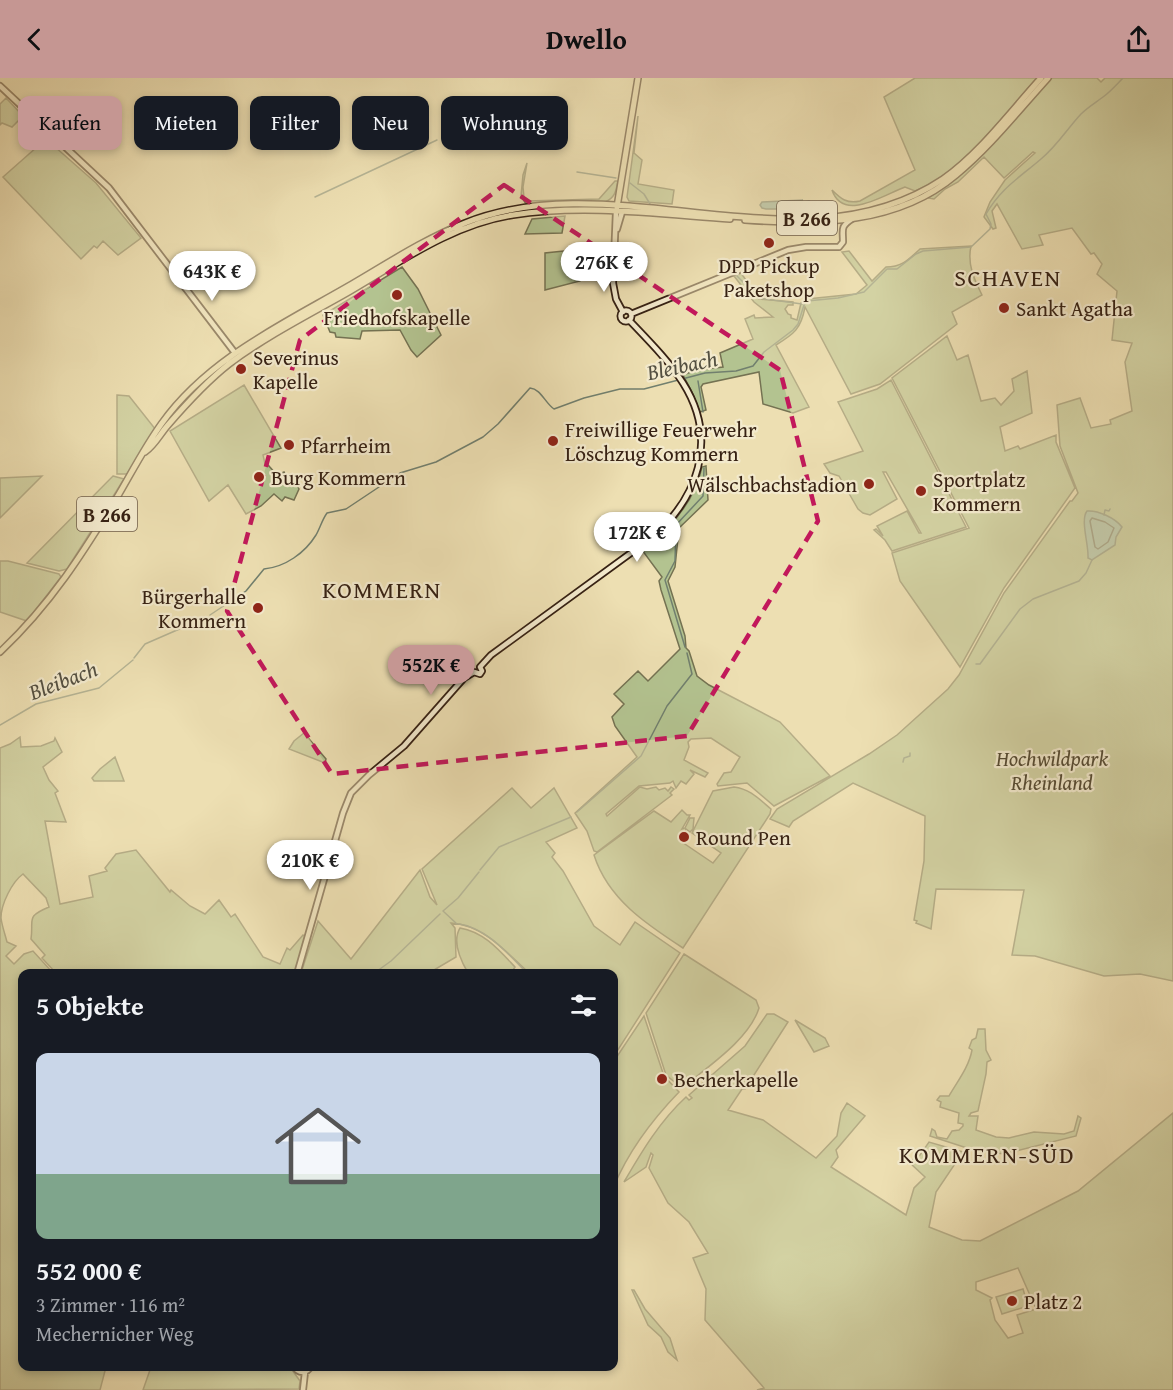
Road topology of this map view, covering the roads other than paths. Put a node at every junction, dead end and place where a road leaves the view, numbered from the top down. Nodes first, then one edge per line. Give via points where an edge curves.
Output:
1 (638, 78) edge
2 (1041, 78) edge
3 (1048, 78) edge
4 (0, 86) edge
5 (620, 193) junction
6 (608, 205) junction
7 (620, 209) junction
8 (853, 219) junction
9 (623, 312) junction
10 (631, 314) junction
11 (629, 320) junction
12 (236, 353) junction
13 (145, 452) junction
14 (0, 652) edge
15 (298, 969) edge
16 (303, 1372) edge
17 (303, 1390) edge

1 - 5 main road
2 - 7 main road, B 266 via 963,162 940,181 907,199 865,212 812,218
3 - 8 main road, B 266 via 954,177 918,199 886,212
4 - 12 street via 110,188
5 - 6 main road
5 - 7 main road
6 - 7 main road, B 266
6 - 12 main road, B 266 via 571,203 516,208 464,223
7 - 8 main road, B 266 via 801,223
7 - 9 street via 613,283
7 - 13 main road, B 266 via 511,215 472,226 412,255 229,365 194,396
8 - 10 street via 842,228 842,245 788,250
9 - 10 street
9 - 11 street via 622,320
10 - 11 street
11 - 15 street via 679,377 696,412 701,444 696,478 689,494 679,511 650,539 491,655 480,667 481,673 474,672 457,684 404,746 349,796
12 - 13 main road, B 266 via 206,376 171,412
13 - 14 main road, B 266 via 62,583 28,626
16 - 17 street

